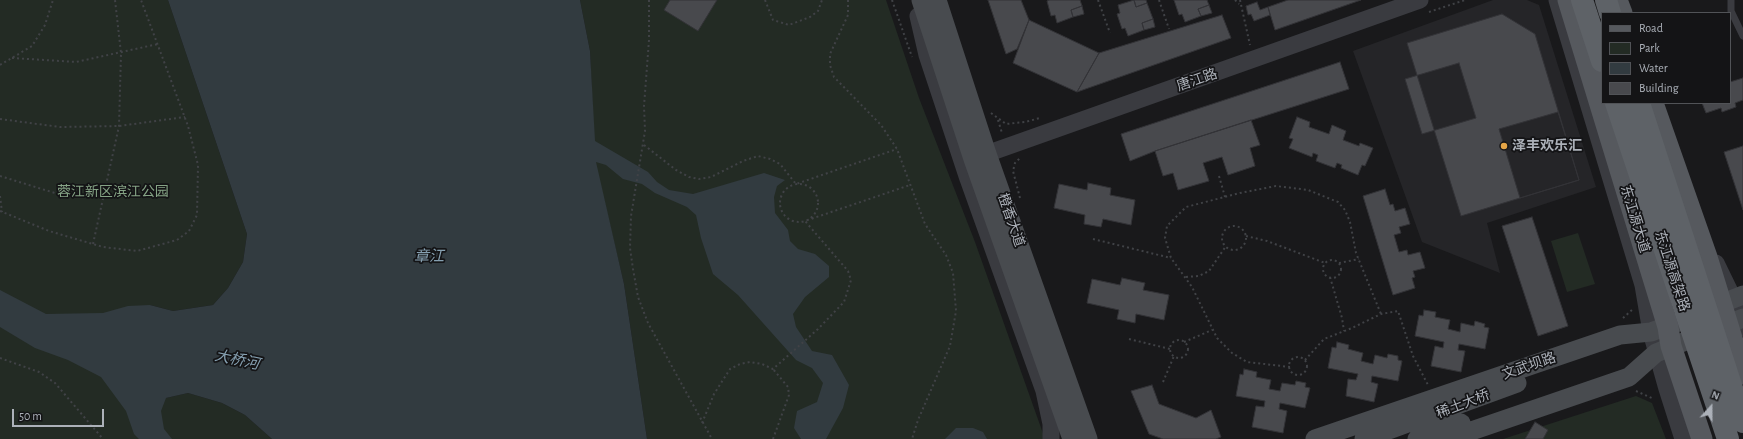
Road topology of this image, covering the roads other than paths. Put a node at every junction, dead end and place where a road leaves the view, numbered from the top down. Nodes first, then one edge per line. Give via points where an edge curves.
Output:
1 (914, 0) edge
2 (921, 0) edge
3 (937, 0) edge
4 (1557, 0) edge
5 (1568, 0) edge
6 (1582, 0) edge
7 (1606, 0) edge
8 (1617, 0) edge
9 (1627, 0) edge
10 (1731, 0) edge
11 (1424, 6) edge
12 (1610, 12) edge
13 (1622, 12) edge
14 (1631, 12) edge
15 (1743, 36) edge
16 (1601, 58) edge
17 (1616, 104) edge
18 (1640, 104) edge
19 (1653, 104) edge
20 (1659, 104) edge
21 (980, 156) junction
22 (1732, 298) edge
23 (1738, 322) edge
24 (1662, 339) junction
25 (1743, 347) edge
26 (1743, 374) edge
27 (1743, 422) edge
28 (1444, 427) edge
29 (1051, 439) edge
30 (1072, 439) edge
31 (1088, 439) edge
32 (1315, 439) edge
33 (1364, 439) edge
34 (1417, 439) edge
35 (1683, 439) edge
36 (1702, 439) edge
37 (1728, 439) edge

1 - 29 street via 928,55 968,179 1044,391 1051,424
2 - 21 main road, 橙香大道
3 - 21 main road, 橙香大道
4 - 24 street
5 - 24 main road, 东江源大道
6 - 16 highway
7 - 12 highway
8 - 13 main road
9 - 14 street
10 - 15 lane via 1731,11
11 - 21 street, 唐江路 via 1254,60
17 - 37 highway, 东江源高架路
18 - 27 highway, 东江源高架路
19 - 22 main road via 1707,256
20 - 22 street via 1698,229
21 - 30 main road, 橙香大道
21 - 31 main road, 橙香大道
22 - 23 main road
22 - 24 main road, 文武坝路
23 - 24 main road, 文武坝路
23 - 25 street
23 - 26 main road
24 - 28 main road, 稀土大桥
24 - 28 main road, 文武坝路 via 1629,376
24 - 32 main road, 文武坝路 via 1620,335
24 - 35 street via 1661,395
24 - 36 main road, 东江源大道
28 - 33 main road, 稀土大桥
28 - 34 main road, 稀土大桥

